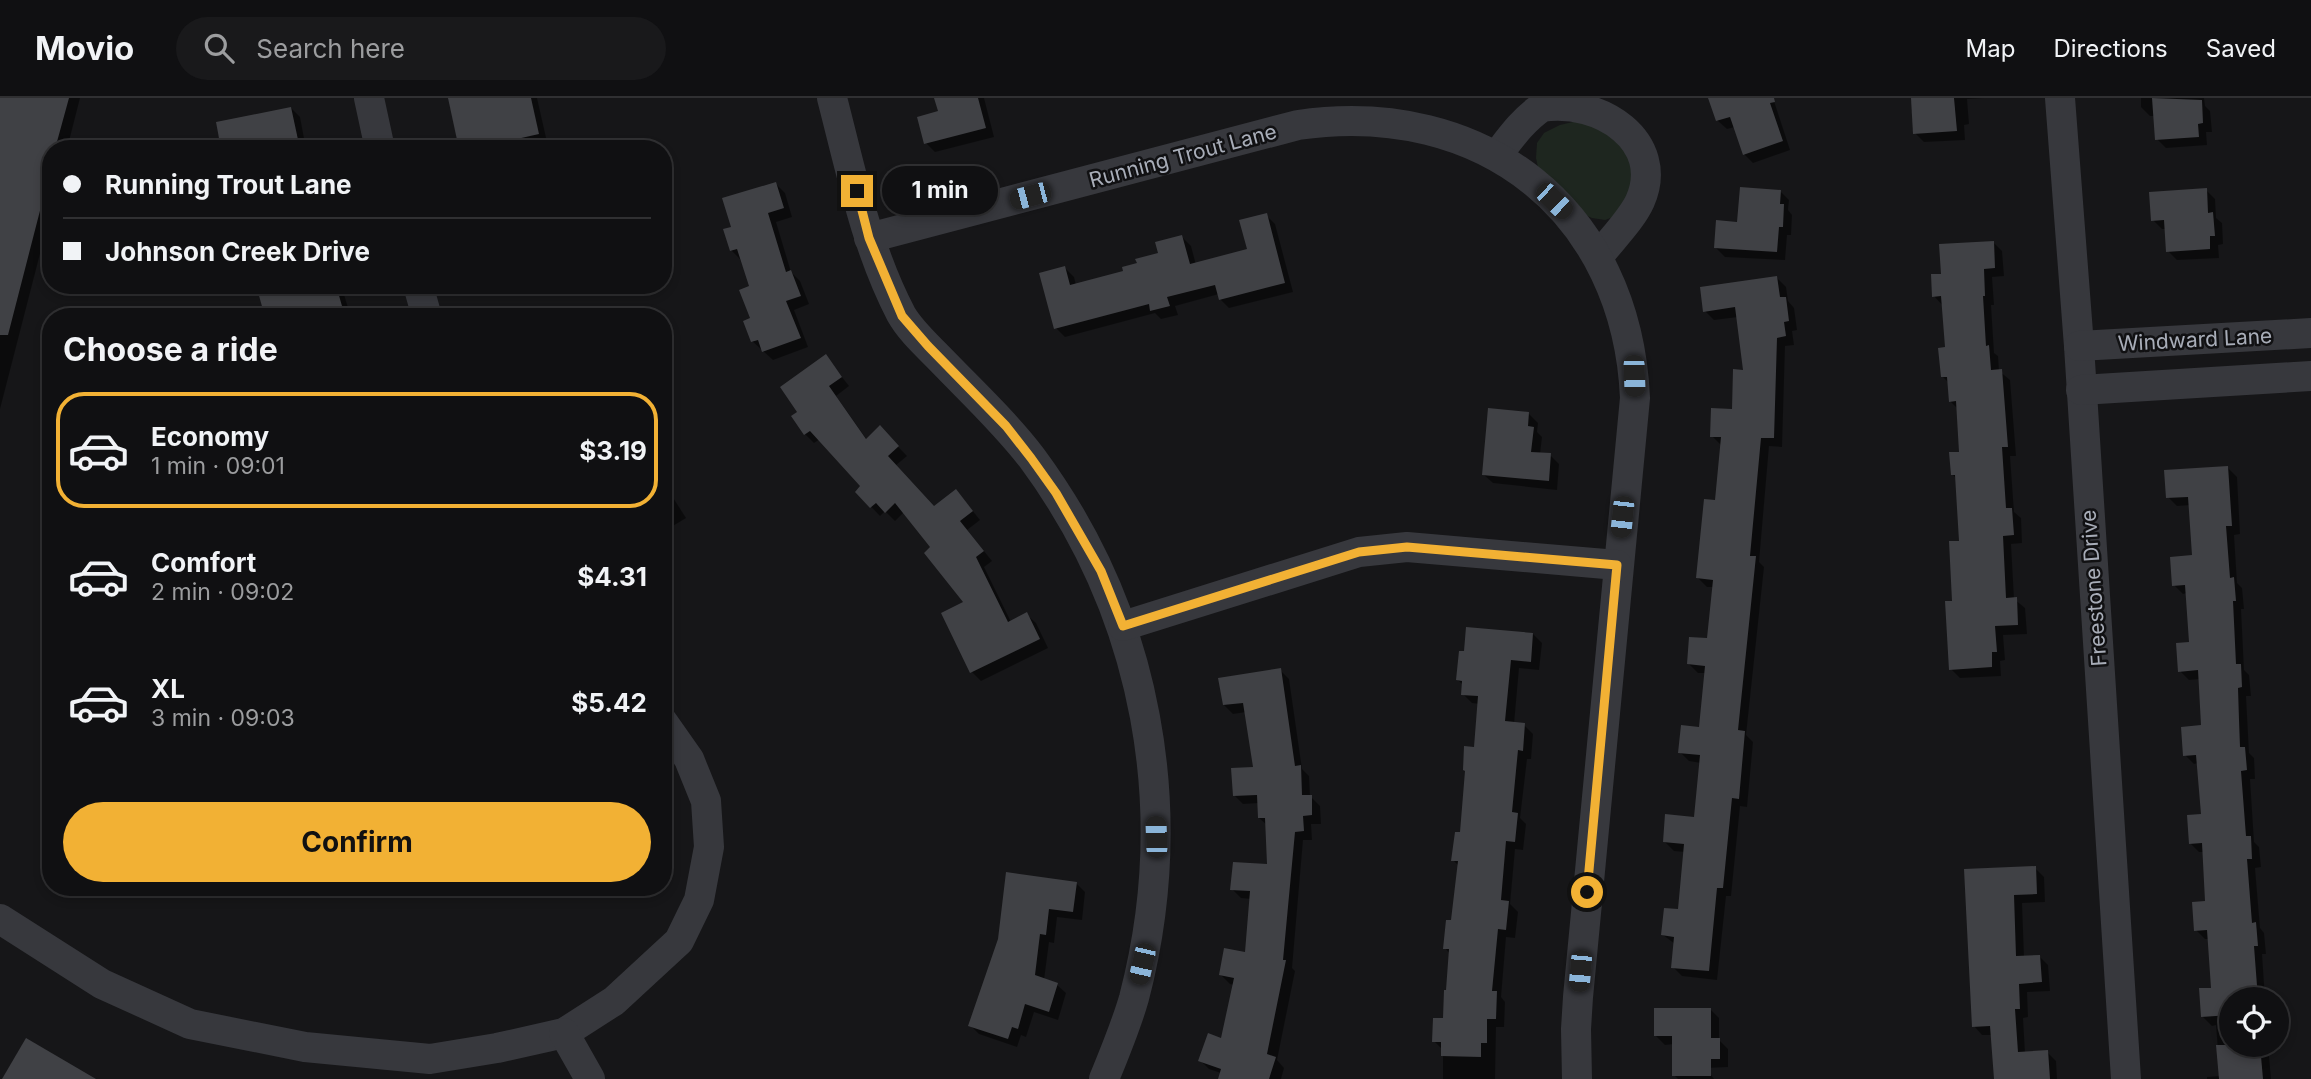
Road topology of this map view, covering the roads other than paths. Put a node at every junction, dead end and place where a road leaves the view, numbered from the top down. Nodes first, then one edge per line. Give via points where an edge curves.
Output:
1 (369, 98) edge
2 (832, 98) edge
3 (2060, 98) edge
4 (378, 140) edge
5 (1498, 154) junction
6 (869, 238) junction
7 (1598, 257) junction
8 (2311, 333) edge
9 (2079, 346) junction
10 (2311, 376) edge
11 (2081, 390) junction
12 (1617, 565) junction
13 (1123, 626) junction
14 (672, 735) edge
15 (0, 919) edge
16 (564, 1033) junction
17 (590, 1079) edge
18 (1104, 1079) edge
19 (1577, 1079) edge
20 (2126, 1079) edge

1 - 4 street
2 - 6 street
3 - 9 street, Freestone Drive
5 - 6 street, Running Trout Lane via 1426,128 1367,119 1327,120
5 - 7 street, Running Trout Lane via 1574,221
5 - 7 street via 1542,107 1560,101 1583,99 1605,104 1628,123 1644,151 1645,183 1640,201
6 - 13 street via 902,316 1006,426 1056,493 1101,571
7 - 12 street, Running Trout Lane via 1619,305 1634,376
8 - 9 street, Windward Lane
9 - 11 street, Freestone Drive
10 - 11 street, Windward Lane
11 - 20 street, Freestone Drive
12 - 13 street via 1407,547 1381,549
12 - 19 street, Running Trout Lane via 1577,1007
13 - 18 street via 1147,729 1156,837 1142,964 1123,1034
14 - 16 street via 689,760 706,801 709,847 699,900 679,941 614,1001
15 - 16 street via 102,984 190,1024 305,1047 430,1059
16 - 17 street

